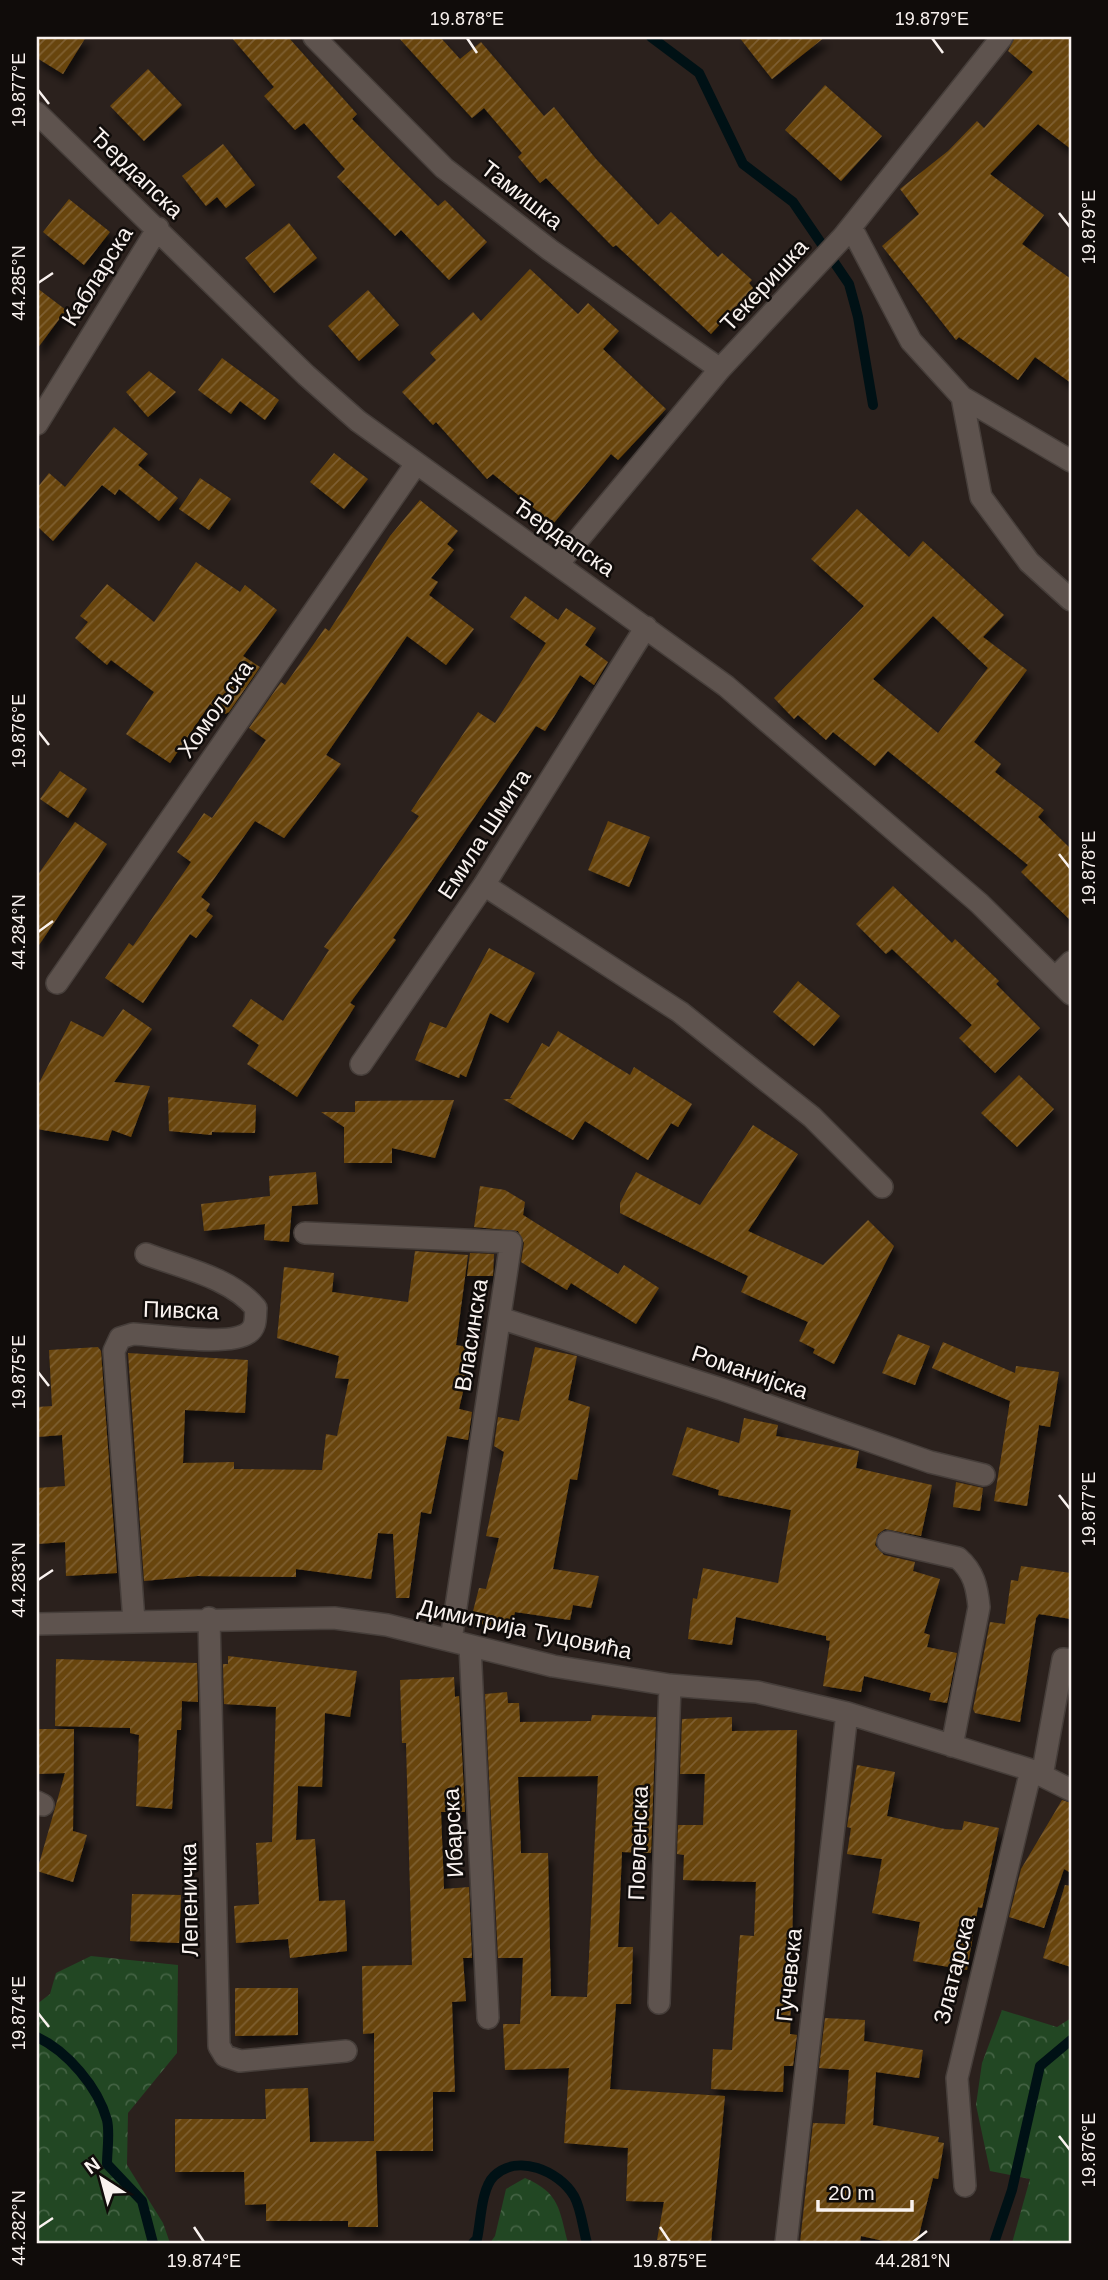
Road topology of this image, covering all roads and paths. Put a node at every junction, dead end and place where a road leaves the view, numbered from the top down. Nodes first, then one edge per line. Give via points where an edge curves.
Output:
1 (314, 37) edge
2 (1002, 37) edge
3 (37, 113) edge
4 (158, 228) junction
5 (847, 232) junction
6 (720, 369) junction
7 (962, 397) junction
8 (37, 424) edge
9 (1071, 461) edge
10 (416, 464) junction
11 (558, 564) junction
12 (1071, 600) edge
13 (646, 627) junction
14 (484, 886) junction
15 (1071, 962) edge
16 (1055, 978) junction
17 (57, 983) dead end
18 (1071, 994) edge
19 (360, 1064) dead end
20 (882, 1187) dead end
21 (305, 1233) dead end
22 (146, 1254) dead end
23 (500, 1318) junction
24 (984, 1475) dead end
25 (888, 1542) dead end
26 (209, 1618) junction
27 (134, 1621) junction
28 (37, 1624) edge
29 (461, 1643) junction
30 (1071, 1660) edge
31 (670, 1685) junction
32 (847, 1713) junction
33 (952, 1746) junction
34 (1036, 1773) junction
35 (1071, 1790) edge
36 (659, 2003) dead end
37 (488, 2018) dead end
38 (346, 2051) dead end
39 (965, 2186) dead end
40 (786, 2243) edge

1 - 6 street, Тамишка via 444,168
2 - 5 street, Текеришка
3 - 4 street, Ђердапска
4 - 8 street, Кабларска
4 - 10 street, Ђердапска via 306,375
5 - 6 street, Текеришка
5 - 7 street via 911,341
6 - 11 street, Текеришка
7 - 9 street
7 - 12 street via 981,497 1029,562
10 - 11 street, Ђердапска
10 - 17 street, Хомољска
11 - 13 street, Ђердапска
13 - 14 street, Емила Шмита
13 - 16 street, Ђердапска via 726,686 865,803 979,903
14 - 19 street, Емила Шмита
14 - 20 street via 680,1012 813,1117
15 - 16 street
16 - 18 street, Ђердапска
21 - 23 street, Власинска via 512,1242
22 - 27 street, Пивска via 222,1283 246,1296 256,1308 255,1325 247,1334 224,1339 133,1334 120,1338 114,1351
23 - 24 street, Романијска via 930,1462
23 - 29 street, Власинска
25 - 33 street via 958,1558 976,1585 979,1607
26 - 27 street, Димитрија Туцовића
26 - 29 street, Димитрија Туцовића via 334,1618
26 - 38 street, Лепеничка via 219,2046 225,2056 240,2061
27 - 28 street, Димитрија Туцовића
29 - 31 street, Димитрија Туцовића via 553,1666
29 - 37 street, Ибарска
30 - 34 street, Златарска via 1063,1659
31 - 32 street, Димитрија Туцовића via 757,1692
31 - 36 street, Повленска
32 - 33 street, Димитрија Туцовића
32 - 40 street, Гучевска
33 - 34 street, Димитрија Туцовића
34 - 35 street, Димитрија Туцовића
34 - 39 street, Златарска via 957,2078

